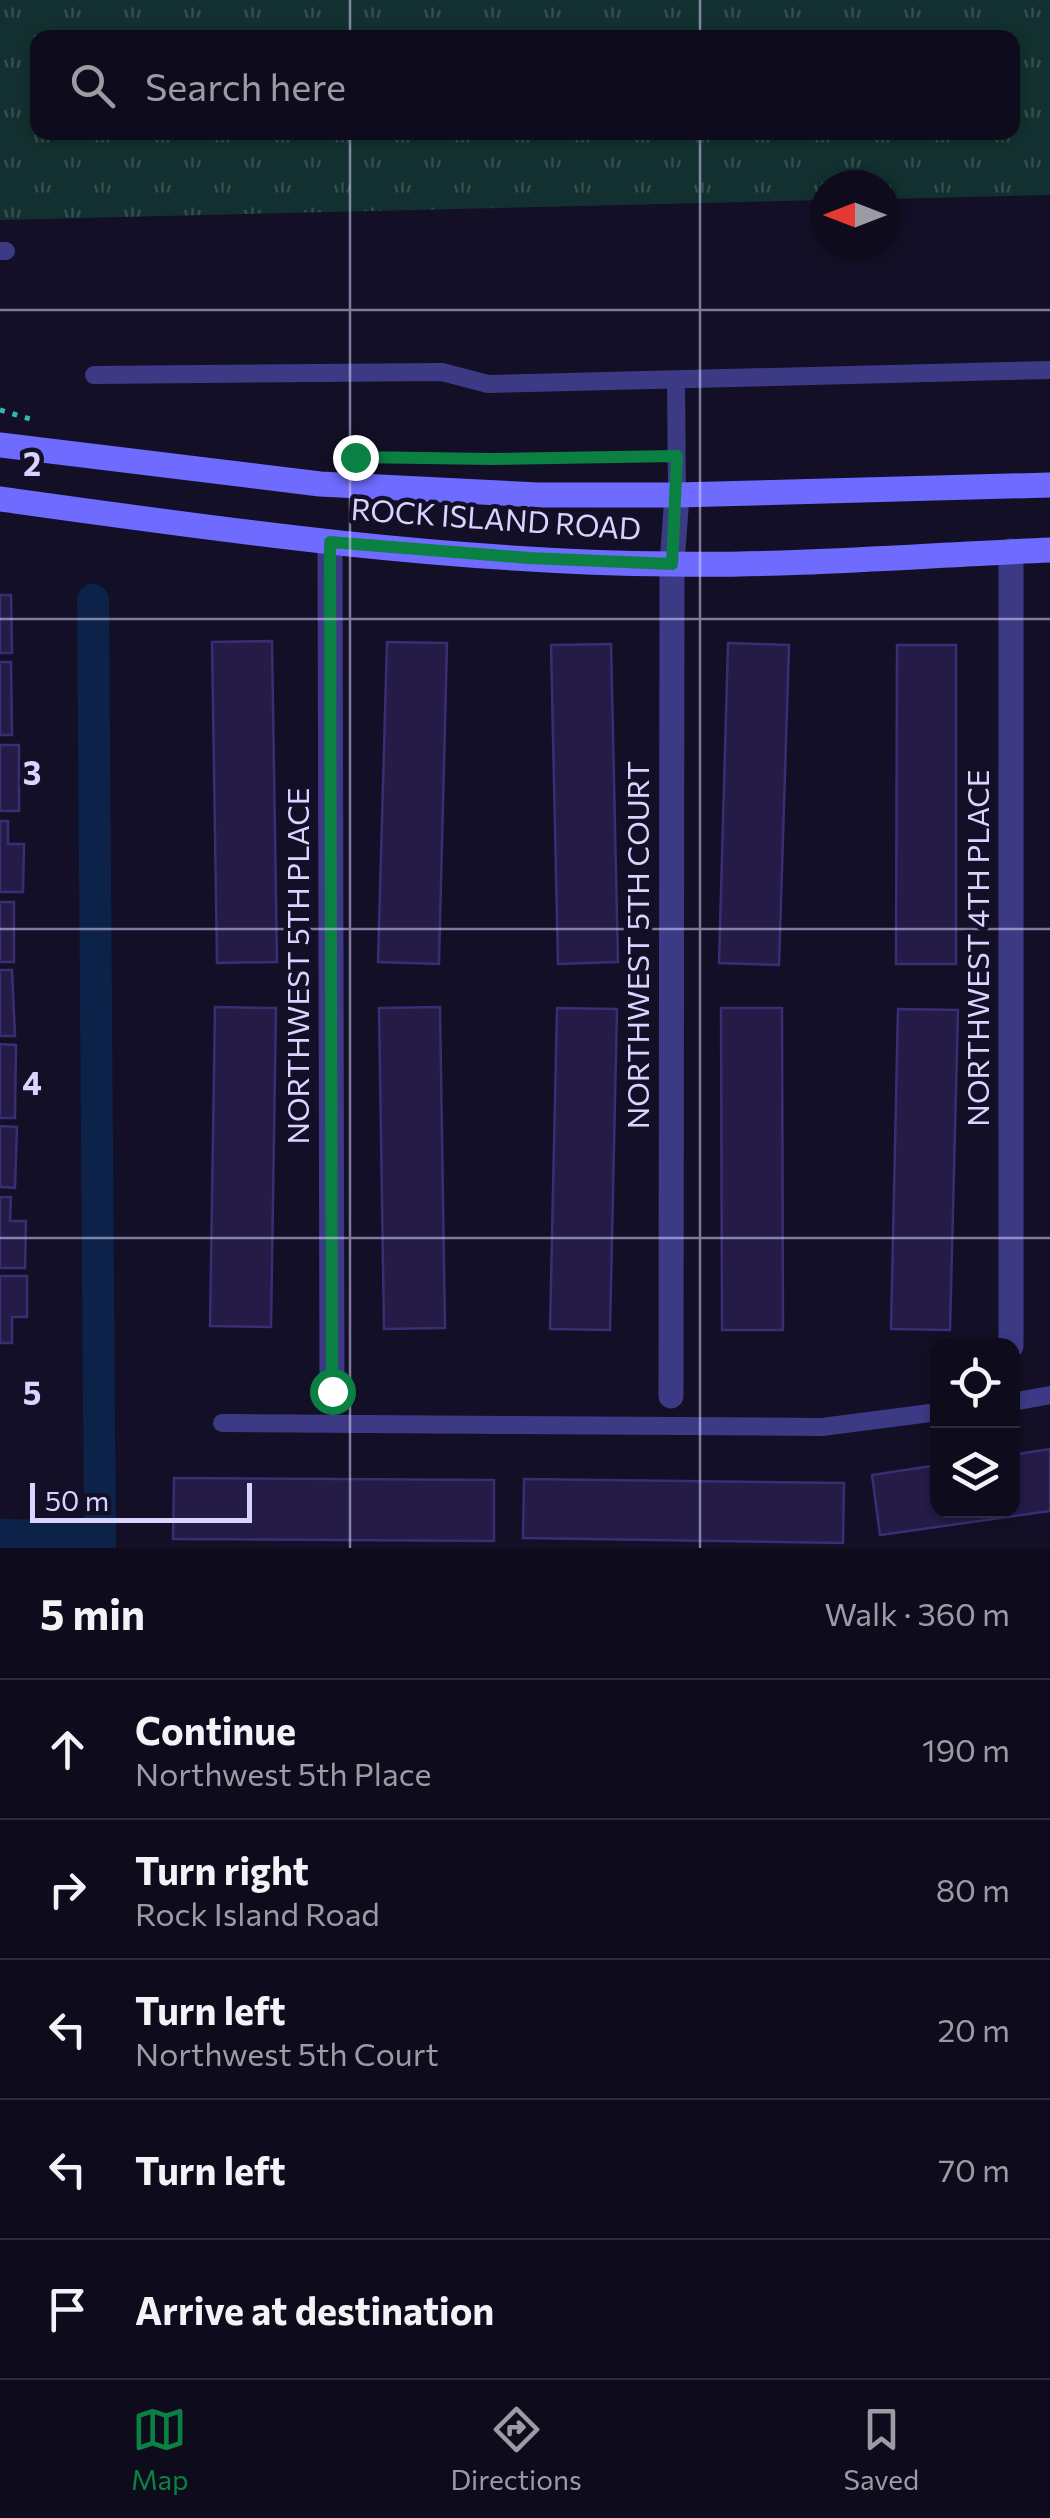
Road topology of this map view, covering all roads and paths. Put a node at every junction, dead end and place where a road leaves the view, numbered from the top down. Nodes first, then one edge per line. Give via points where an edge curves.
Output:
1 (1050, 370) edge
2 (94, 375) dead end
3 (676, 380) junction
4 (0, 410) edge
5 (34, 420) dead end
6 (0, 445) edge
7 (677, 456) junction
8 (394, 458) dead end
9 (1050, 485) edge
10 (677, 495) junction
11 (0, 499) edge
12 (330, 542) junction
13 (1050, 550) edge
14 (1012, 551) junction
15 (672, 564) junction
16 (1012, 1338) edge
17 (332, 1391) joint
18 (671, 1396) joint
19 (1050, 1396) edge
20 (1020, 1401) edge
21 (930, 1413) edge
22 (222, 1423) dead end
23 (334, 1424) junction
24 (670, 1426) junction

1 - 3 lane
2 - 3 lane via 442,372 488,384
3 - 7 lane
4 - 5 path
6 - 10 main road, ROCK ISLAND ROAD via 320,484
7 - 8 path
7 - 10 lane
9 - 10 main road, ROCK ISLAND ROAD
10 - 15 street, NORTHWEST 5TH COURT
11 - 12 main road, ROCK ISLAND ROAD
12 - 15 main road, ROCK ISLAND ROAD
12 - 17 street, NORTHWEST 5TH PLACE
13 - 14 main road, ROCK ISLAND ROAD
14 - 15 main road, ROCK ISLAND ROAD
14 - 16 street, NORTHWEST 4TH PLACE
15 - 18 street, NORTHWEST 5TH COURT
17 - 23 lane
18 - 24 lane
19 - 20 lane
21 - 24 lane via 822,1427
22 - 23 lane
23 - 24 lane

